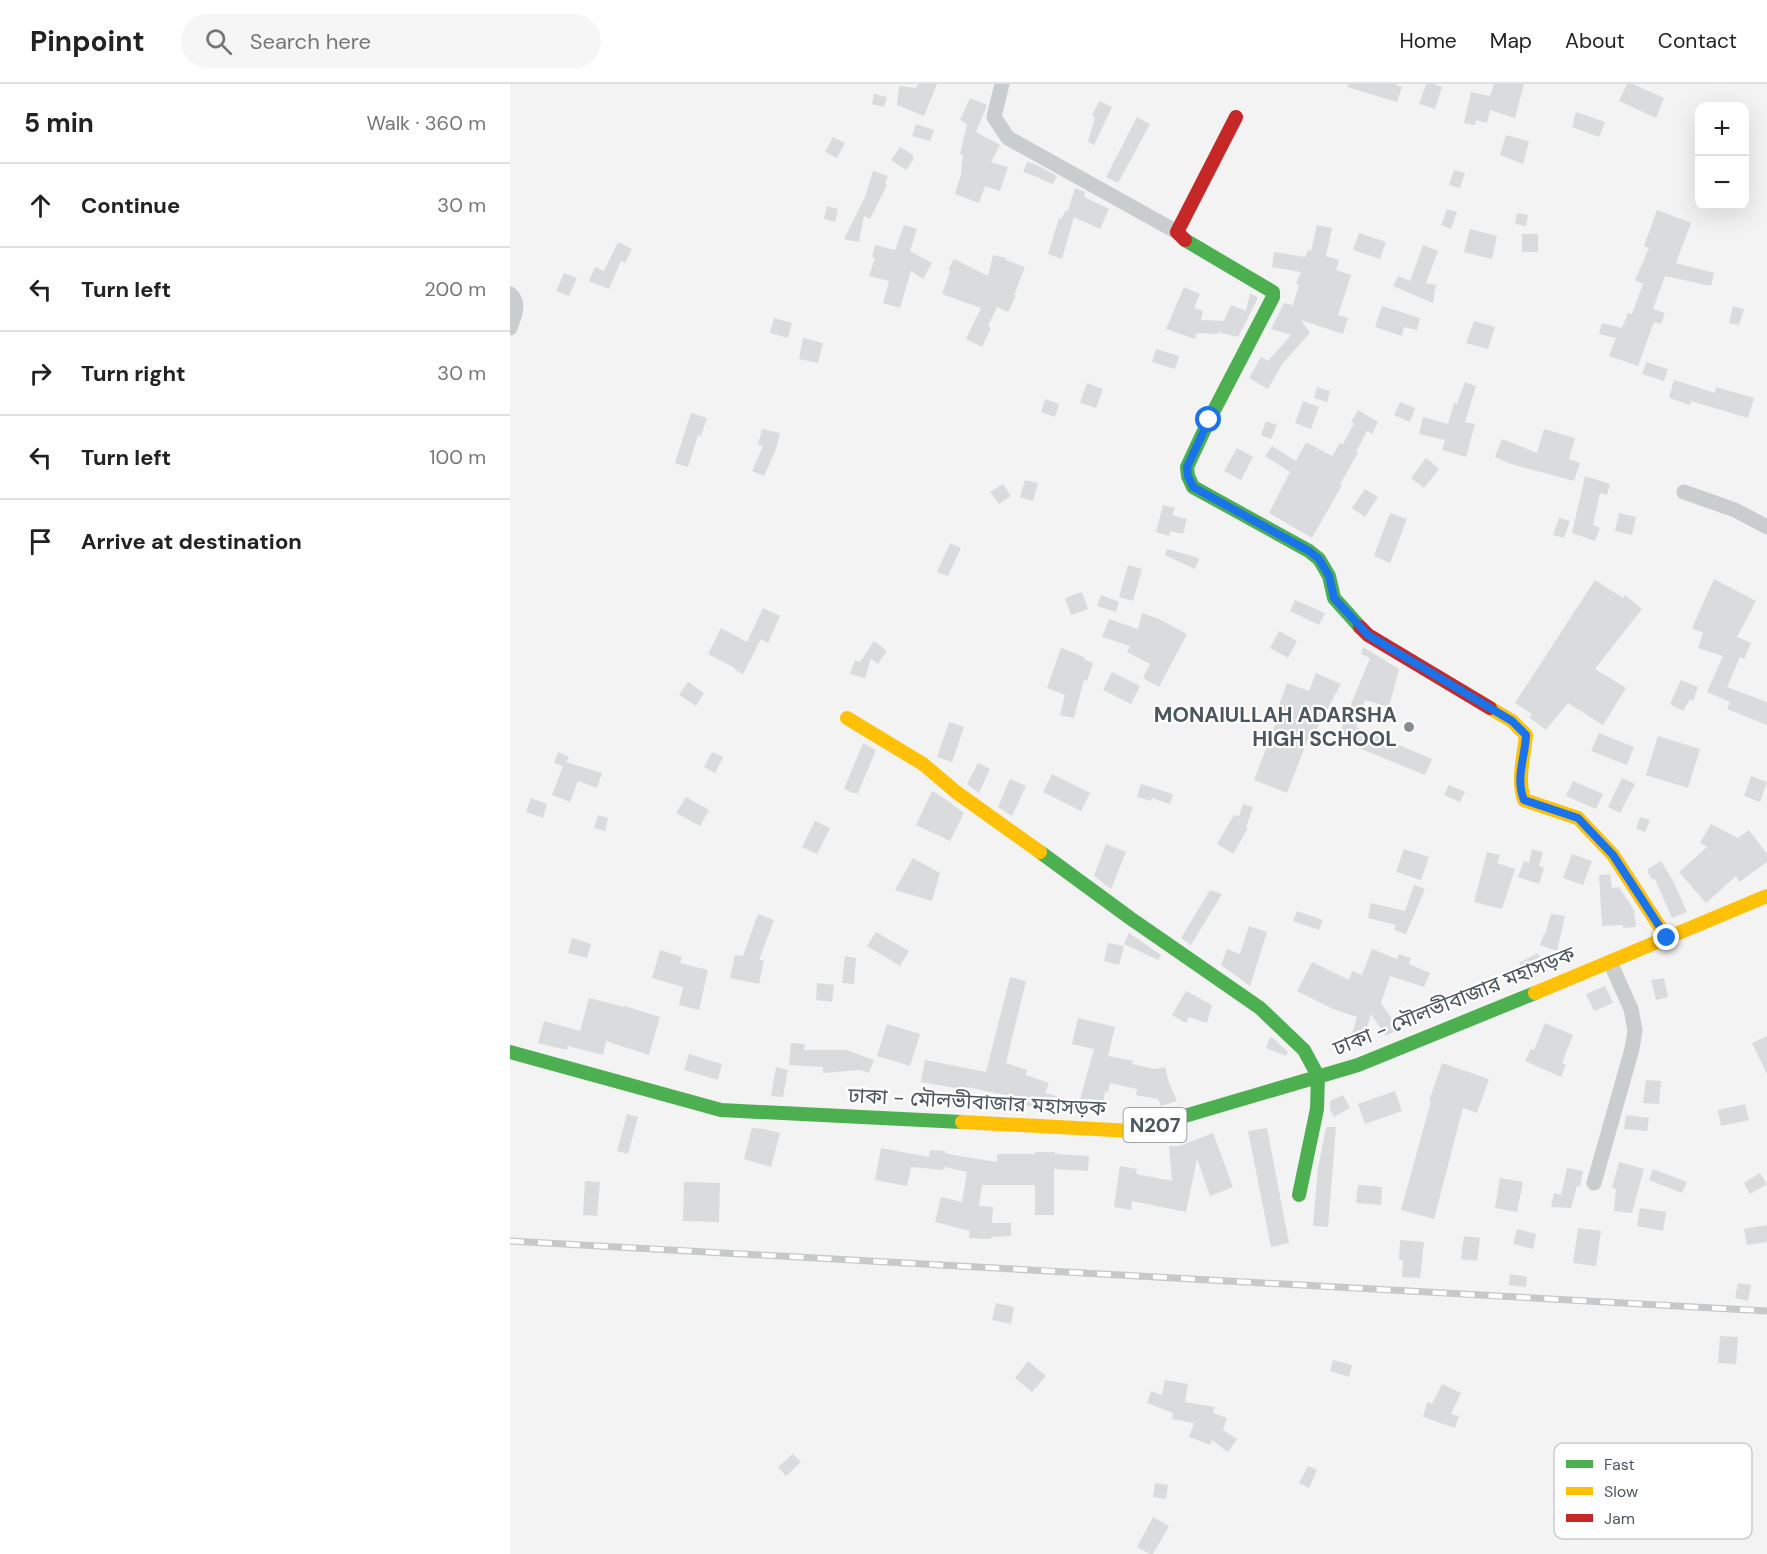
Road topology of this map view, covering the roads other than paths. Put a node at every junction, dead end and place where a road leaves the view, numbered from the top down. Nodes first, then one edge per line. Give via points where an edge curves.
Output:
1 (1002, 84) edge
2 (1236, 117) dead end
3 (1177, 232) junction
4 (510, 294) edge
5 (510, 328) edge
6 (1684, 492) dead end
7 (1767, 526) edge
8 (847, 718) dead end
9 (1767, 896) edge
10 (1667, 938) junction
11 (1611, 962) junction
12 (510, 1052) edge
13 (1318, 1076) junction
14 (1594, 1183) dead end
15 (1299, 1195) dead end

1 - 3 street via 994,117 1008,138
2 - 3 main road
3 - 10 main road via 1273,292 1187,467 1193,487 1309,551 1329,576 1334,598 1368,635 1512,721 1526,735 1520,774 1524,800 1578,818 1613,855
4 - 5 street via 517,304
6 - 7 street via 1736,510
8 - 13 main road via 923,764 994,820 1260,1008 1304,1050
9 - 10 main road, ঢাকা - মৌলভীবাজার মহাসড়ক / N207
10 - 11 main road, ঢাকা - মৌলভীবাজার মহাসড়ক / N207
11 - 13 main road, ঢাকা - মৌলভীবাজার মহাসড়ক / N207 via 1358,1065
11 - 14 street via 1631,1009 1635,1030
12 - 13 main road, ঢাকা - মৌলভীবাজার মহাসড়ক / N207 via 721,1110 1133,1131
13 - 15 main road via 1317,1109

